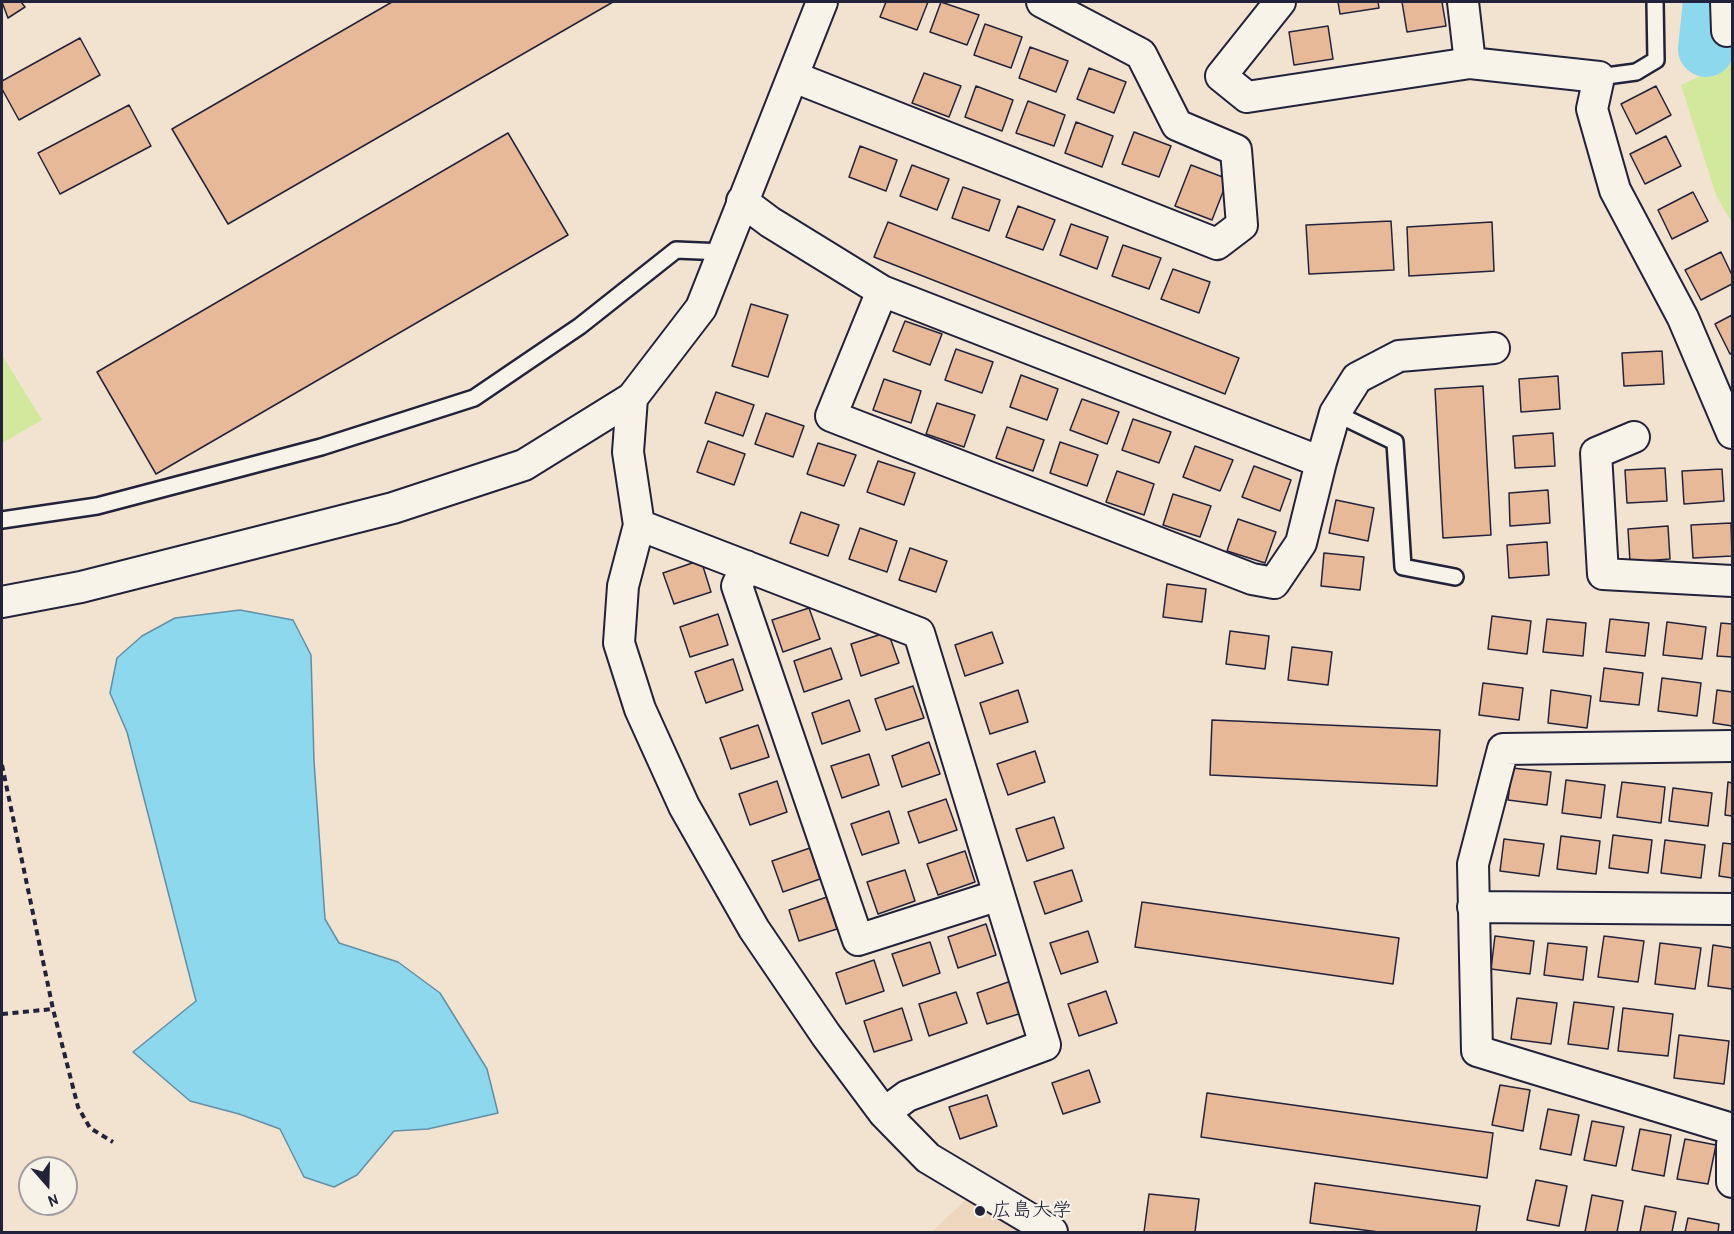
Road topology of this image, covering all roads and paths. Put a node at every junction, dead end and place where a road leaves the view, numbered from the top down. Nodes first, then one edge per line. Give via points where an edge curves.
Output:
1 (822, 2) edge
2 (1042, 2) edge
3 (1280, 2) edge
4 (1463, 2) edge
5 (1655, 2) edge
6 (1726, 2) edge
7 (1727, 31) dead end
8 (1470, 63) junction
9 (794, 77) junction
10 (1599, 77) junction
11 (742, 201) junction
12 (723, 252) junction
13 (882, 291) junction
14 (1494, 348) dead end
15 (632, 398) junction
16 (1335, 413) junction
17 (1732, 433) edge
18 (1634, 437) dead end
19 (1321, 462) junction
20 (2, 520) edge
21 (639, 525) junction
22 (746, 566) junction
23 (1455, 577) dead end
24 (1732, 581) edge
25 (2, 602) edge
26 (1732, 746) edge
27 (2, 765) edge
28 (999, 895) junction
29 (1473, 907) junction
30 (1732, 909) edge
31 (53, 1009) junction
32 (2, 1014) edge
33 (884, 1113) junction
34 (1732, 1129) edge
35 (113, 1142) dead end
36 (1732, 1144) edge
37 (1732, 1182) edge
38 (1052, 1233) edge

1 - 9 street
2 - 9 street via 1141,54 1177,125 1236,150 1242,225 1217,244
3 - 8 street via 1221,76 1247,97
4 - 8 street
5 - 10 lane via 1656,60 1635,72
6 - 7 street
8 - 10 street
9 - 11 street
10 - 17 street via 1592,109 1616,190 1683,318
11 - 12 street
11 - 13 street
12 - 15 street via 701,308
12 - 20 lane via 676,250 580,326 474,398 321,447 97,506
13 - 19 street
13 - 19 street via 831,416 1252,579 1274,583 1301,543
14 - 16 street via 1399,356 1357,378
15 - 21 street via 628,452
15 - 25 street via 524,465 393,508
16 - 19 street
16 - 23 lane via 1395,442 1403,567
18 - 24 street via 1596,453 1603,574
21 - 22 street
21 - 33 street via 623,586 619,643 640,710 684,806 754,929
22 - 28 street via 919,633
22 - 28 street via 736,586 858,940
26 - 29 street via 1503,749 1473,864
27 - 31 path
28 - 33 street via 1046,1045 907,1096
29 - 30 street
29 - 34 street via 1477,1051
31 - 32 path
31 - 35 path via 78,1107 90,1128
33 - 38 street via 928,1158
36 - 37 street

